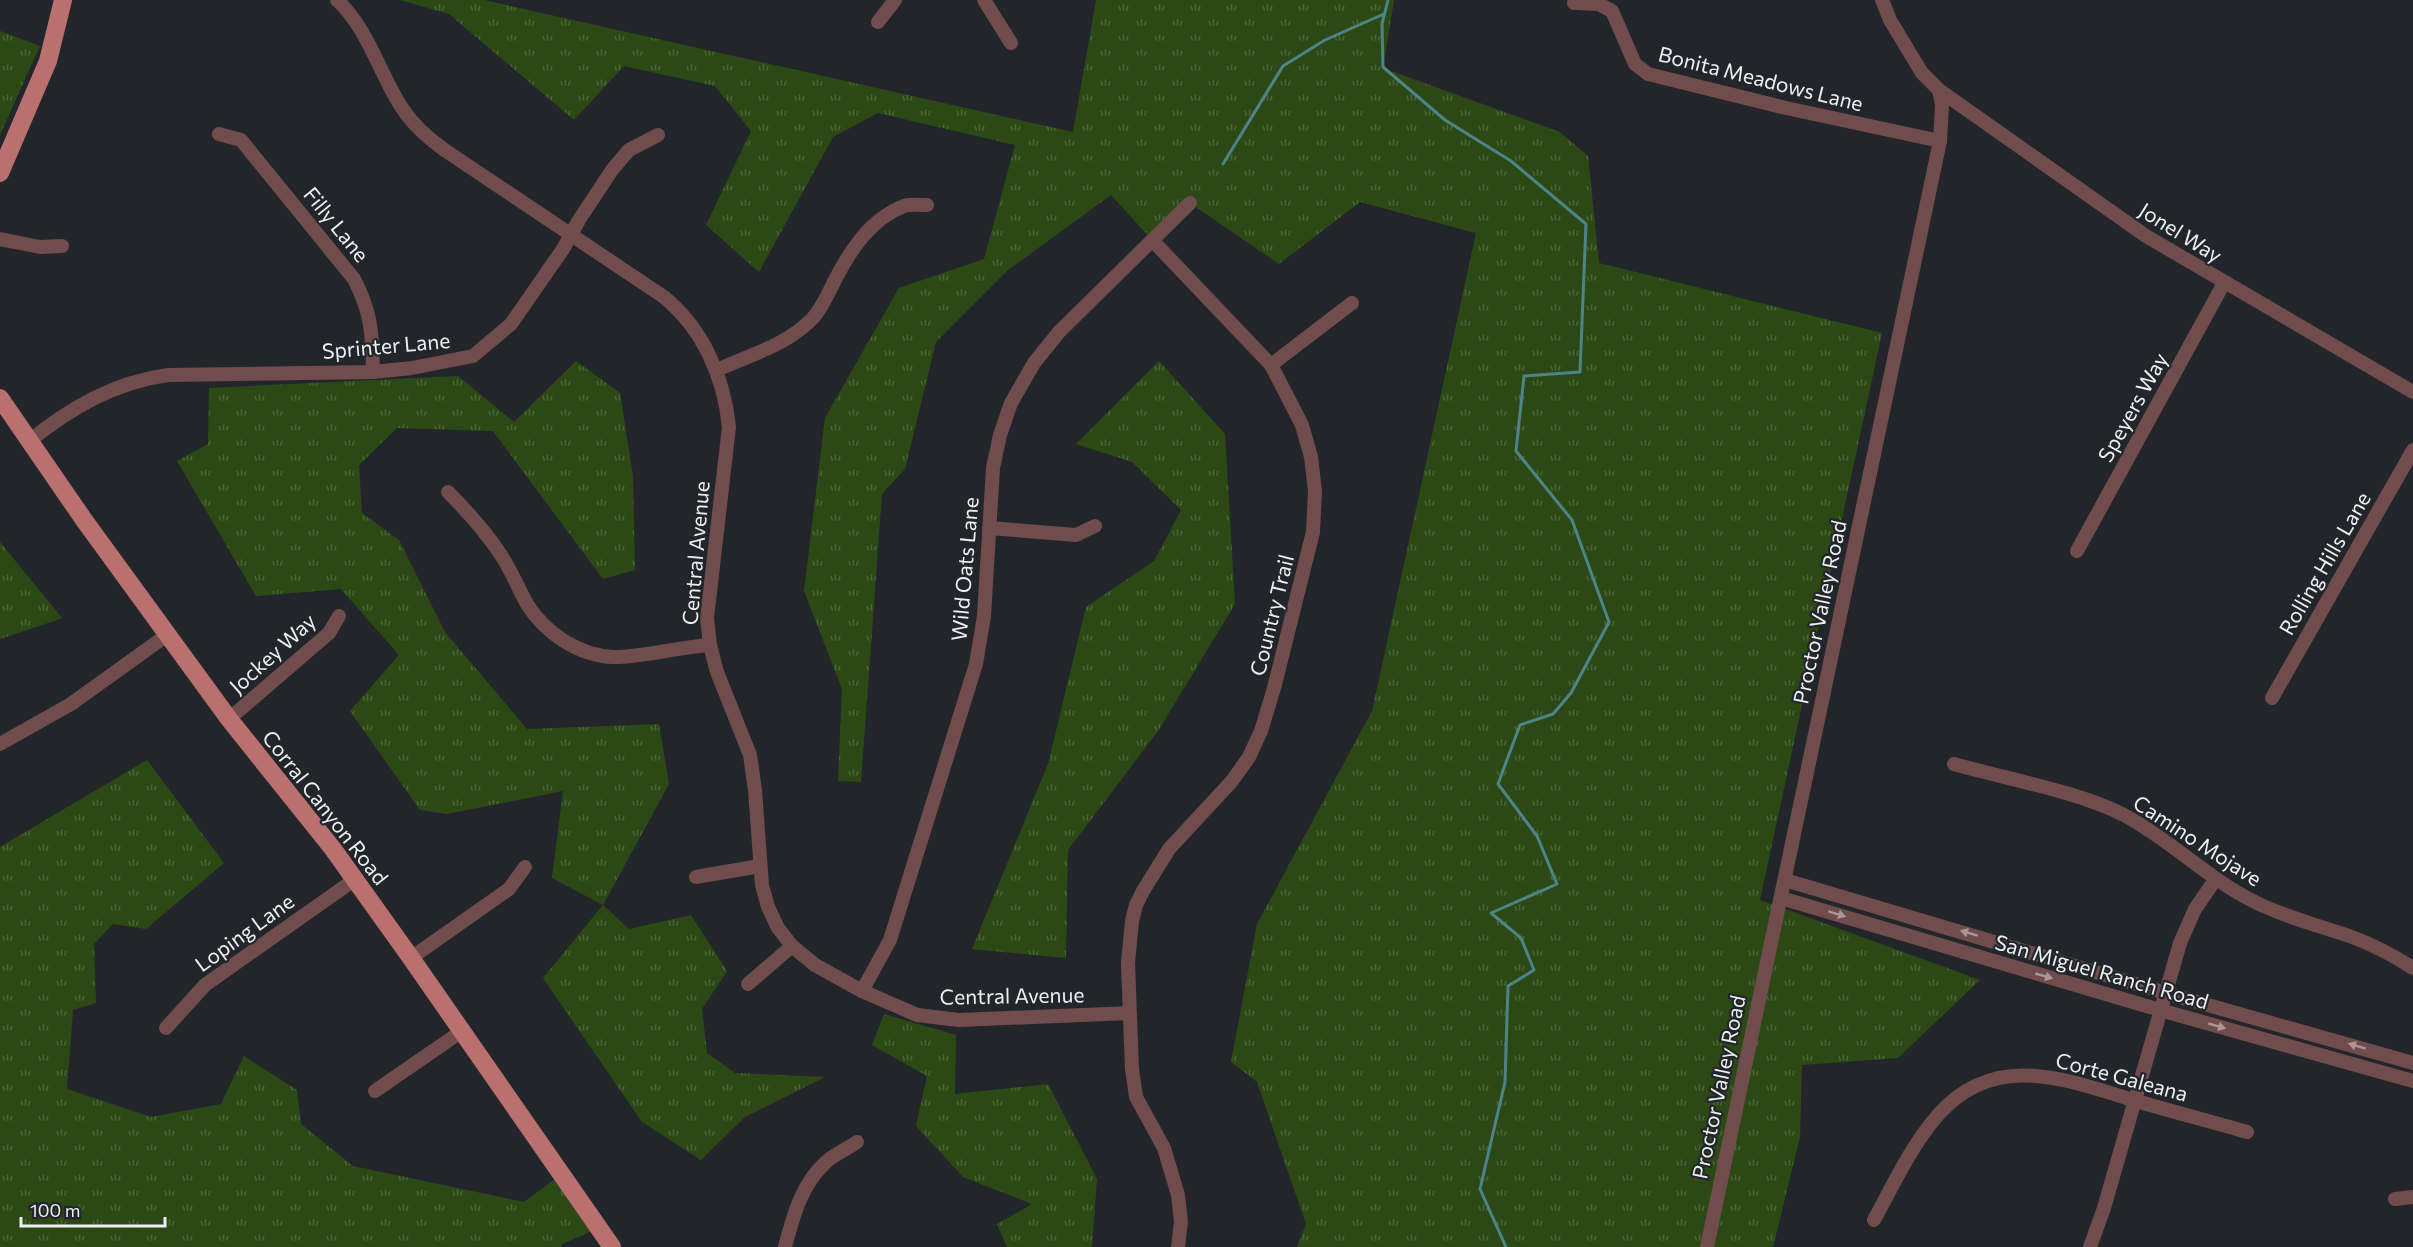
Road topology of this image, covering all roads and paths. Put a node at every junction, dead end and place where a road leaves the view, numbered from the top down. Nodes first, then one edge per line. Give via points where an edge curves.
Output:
1 (63, 0) edge
2 (337, 0) edge
3 (895, 0) edge
4 (984, 0) edge
5 (1882, 0) edge
6 (1574, 3) dead end
7 (878, 22) dead end
8 (1011, 43) dead end
9 (1939, 90) junction
10 (219, 134) dead end
11 (658, 135) dead end
12 (1940, 141) junction
13 (0, 173) edge
14 (1190, 203) dead end
15 (927, 205) dead end
16 (571, 233) junction
17 (0, 239) edge
18 (1153, 241) junction
19 (62, 246) dead end
20 (2224, 283) junction
21 (1352, 303) dead end
22 (1271, 365) junction
23 (717, 370) junction
24 (373, 372) junction
25 (2413, 392) edge
26 (0, 398) edge
27 (28, 442) junction
28 (2413, 450) edge
29 (448, 492) dead end
30 (1095, 526) dead end
31 (989, 528) junction
32 (2077, 551) dead end
33 (339, 615) dead end
34 (167, 634) junction
35 (710, 645) junction
36 (2272, 698) dead end
37 (229, 719) junction
38 (0, 744) edge
39 (1954, 764) dead end
40 (760, 866) junction
41 (525, 867) dead end
42 (696, 877) dead end
43 (354, 880) junction
44 (1785, 880) junction
45 (2215, 880) junction
46 (1780, 898) junction
47 (792, 946) junction
48 (411, 958) junction
49 (2413, 968) edge
50 (748, 984) dead end
51 (862, 991) junction
52 (2166, 991) junction
53 (2160, 1010) junction
54 (1130, 1013) junction
55 (166, 1028) dead end
56 (462, 1031) junction
57 (2413, 1063) edge
58 (2413, 1081) edge
59 (375, 1091) dead end
60 (2134, 1100) junction
61 (2247, 1132) dead end
62 (857, 1142) dead end
63 (2413, 1197) edge
64 (2395, 1199) dead end
65 (1874, 1220) dead end
66 (612, 1247) edge
67 (785, 1247) edge
68 (1179, 1247) edge
69 (1707, 1247) edge
70 (2090, 1247) edge

1 - 13 main road via 48,61
2 - 16 street, Central Avenue via 361,29 403,111 420,130
3 - 7 street
4 - 8 street
5 - 9 street via 1922,73
6 - 12 street, Bonita Meadows Lane via 1599,4 1612,11 1635,64 1648,74
9 - 12 street, Proctor Valley Road
9 - 20 street, Jonel Way via 2146,236
10 - 24 street, Filly Lane via 241,140 354,279 372,326
11 - 16 street, Sprinter Lane via 628,150
12 - 44 street, Proctor Valley Road
14 - 18 street, Wild Oats Lane
15 - 23 street via 905,206 864,234 815,316 794,336
16 - 23 street, Central Avenue via 674,305 694,329
16 - 24 street, Sprinter Lane via 510,324 473,356
17 - 19 street via 40,247
18 - 22 street, Country Trail
18 - 31 street, Wild Oats Lane via 1059,332 1019,388 996,452
20 - 25 street, Jonel Way
20 - 32 street, Speyers Way
21 - 22 street
22 - 54 street, Country Trail via 1296,410 1307,441 1315,491 1313,532 1274,688 1249,757 1169,849 1136,905 1128,963
23 - 35 street, Central Avenue via 729,427 708,602
24 - 27 street, Sprinter Lane via 143,378 95,396
26 - 27 main road, Corral Canyon Road
27 - 34 main road, Corral Canyon Road
28 - 36 street, Rolling Hills Lane
29 - 35 street via 474,518 502,556 533,613 570,644 616,657
30 - 31 street via 1076,535
31 - 51 street, Wild Oats Lane via 984,616 976,664 890,940
33 - 37 street, Jockey Way via 330,633
34 - 37 main road, Corral Canyon Road
34 - 38 street via 70,704
35 - 40 street, Central Avenue via 750,755
37 - 43 main road, Corral Canyon Road
39 - 45 street, Camino Mojave via 2108,808 2143,826
40 - 42 street
40 - 47 street, Central Avenue via 768,907
41 - 48 street via 508,889
43 - 48 main road, Corral Canyon Road
43 - 55 street, Loping Lane via 205,985
44 - 46 street, Proctor Valley Road
52 -> 44 street, San Miguel Ranch Road
45 - 49 street, Camino Mojave via 2264,907 2354,938
45 - 52 street via 2195,909
46 -> 53 street, San Miguel Ranch Road
46 - 69 street, Proctor Valley Road
47 - 50 street
47 - 51 street, Central Avenue via 815,966
48 - 56 main road, Corral Canyon Road
51 - 54 street, Central Avenue via 909,1013 937,1019
52 - 53 street
57 -> 52 street, San Miguel Ranch Road
53 -> 58 street, San Miguel Ranch Road
53 - 60 street
54 - 68 street, Country Trail via 1136,1096 1164,1148 1178,1196
56 - 59 street
56 - 66 main road, Corral Canyon Road
60 - 61 street, Corte Galeana
60 - 65 street, Corte Galeana via 2072,1080 2045,1076 2004,1078 1974,1088 1937,1116 1911,1153
60 - 70 street
62 - 67 street via 825,1162 806,1188 792,1215
63 - 64 street

